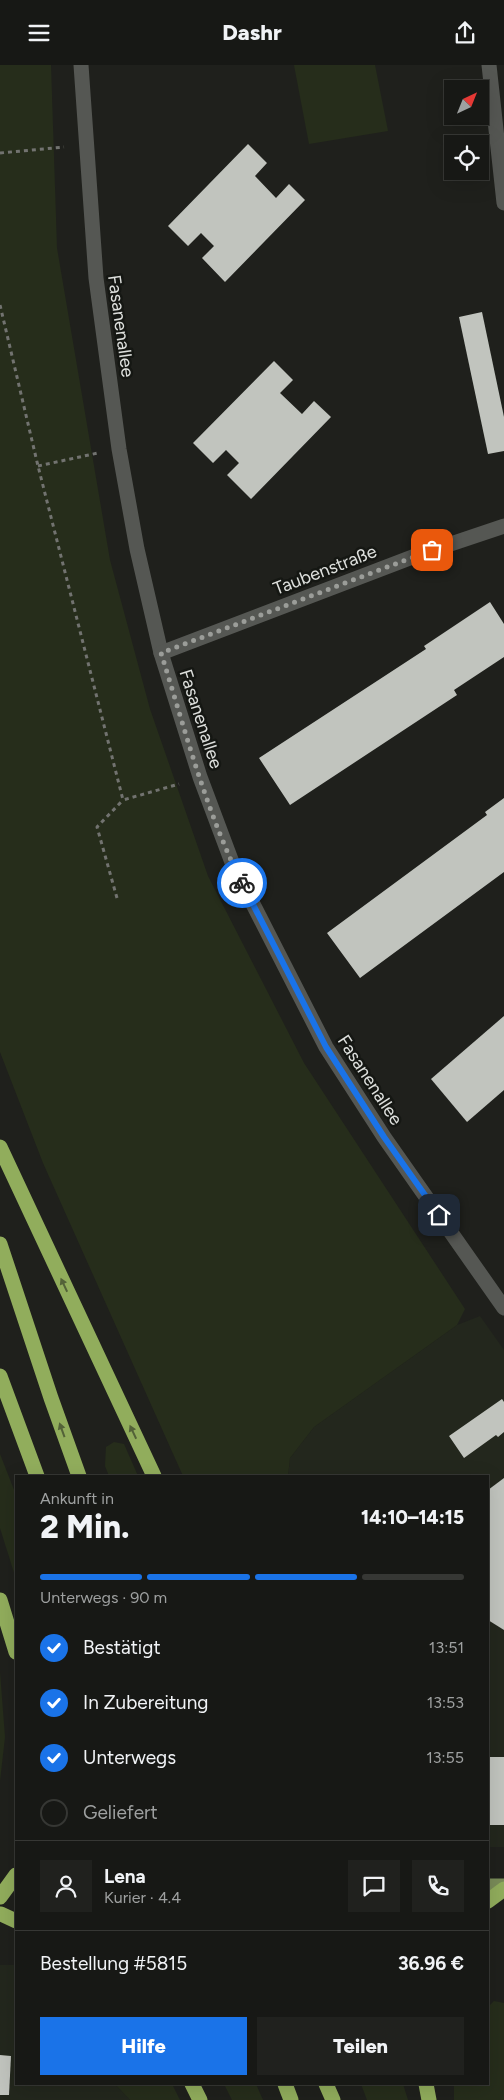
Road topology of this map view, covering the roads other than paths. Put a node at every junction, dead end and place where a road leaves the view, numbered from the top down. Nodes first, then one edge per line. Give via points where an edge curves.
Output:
1 (81, 65) edge
2 (489, 65) edge
3 (504, 203) edge
4 (504, 526) edge
5 (161, 653) junction
6 (0, 1147) edge
7 (0, 1244) edge
8 (504, 1307) edge
9 (0, 1376) edge
10 (37, 1475) edge
11 (79, 1475) edge
12 (154, 1475) edge
13 (0, 1600) edge
14 (15, 1649) edge
15 (15, 1876) edge
16 (489, 1886) edge
17 (504, 1886) edge
18 (504, 1889) edge
19 (0, 1897) edge
20 (489, 1900) edge
21 (15, 1913) edge
22 (0, 1914) edge
23 (15, 1921) edge
24 (192, 2085) edge
25 (285, 2085) edge
26 (326, 2085) edge
27 (426, 2085) edge
28 (200, 2100) edge
29 (292, 2100) edge
30 (333, 2100) edge
31 (429, 2100) edge

1 - 5 street, Fasanenallee via 96,278 119,449 136,549
2 - 3 street
4 - 5 street, Taubenstraße via 415,556
5 - 8 street, Fasanenallee via 200,777 233,865 326,1047 384,1137
12 -> 6 highway
11 -> 7 highway
9 - 10 highway
13 - 14 highway
15 - 19 highway
16 - 17 main road
18 - 20 highway
21 - 22 main road
22 - 23 highway
24 - 28 highway
25 - 29 highway
26 - 30 highway
27 - 31 highway

